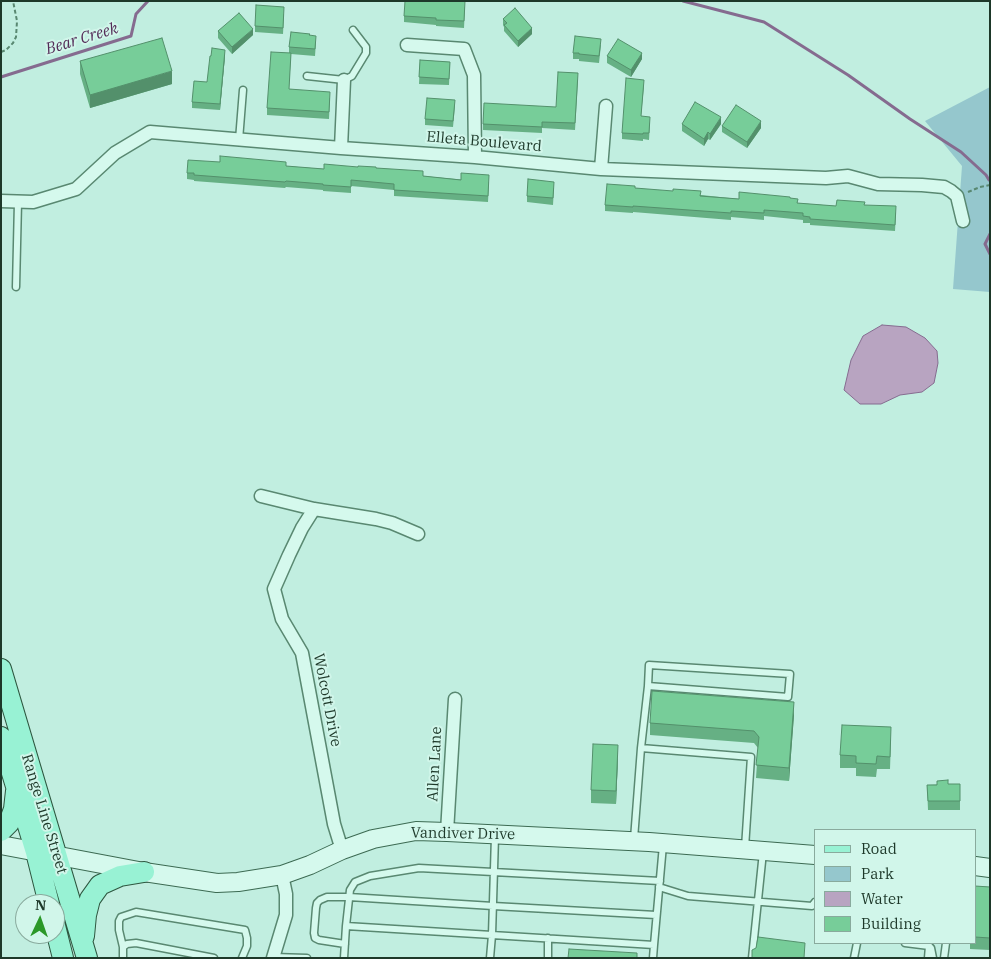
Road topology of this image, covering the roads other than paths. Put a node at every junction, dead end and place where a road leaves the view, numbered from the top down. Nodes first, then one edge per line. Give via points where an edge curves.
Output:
1 (353, 30) dead end
2 (407, 45) dead end
3 (307, 76) dead end
4 (344, 80) junction
5 (243, 90) dead end
6 (606, 106) dead end
7 (239, 140) junction
8 (341, 148) junction
9 (475, 157) junction
10 (601, 169) junction
11 (1, 201) edge
12 (18, 202) junction
13 (962, 220) dead end
14 (16, 287) dead end
15 (261, 496) dead end
16 (314, 509) junction
17 (418, 534) dead end
18 (1, 669) edge
19 (648, 686) junction
20 (455, 699) dead end
21 (1, 737) edge
22 (641, 748) junction
23 (16, 787) junction
24 (1, 831) edge
25 (447, 832) junction
26 (495, 834) junction
27 (634, 842) junction
28 (663, 843) junction
29 (1, 846) edge
30 (745, 849) junction
31 (342, 850) junction
32 (763, 851) junction
33 (36, 852) junction
34 (814, 854) edge
35 (56, 856) junction
36 (976, 866) edge
37 (990, 868) edge
38 (144, 872) junction
39 (494, 873) junction
40 (282, 875) junction
41 (659, 884) junction
42 (47, 894) edge
43 (349, 897) junction
44 (758, 902) junction
45 (814, 903) edge
46 (493, 906) junction
47 (656, 915) junction
48 (346, 926) junction
49 (492, 935) junction
50 (548, 938) junction
51 (60, 944) edge
52 (345, 944) junction
53 (857, 944) edge
54 (929, 944) edge
55 (946, 944) edge
56 (654, 945) junction
57 (123, 948) junction
58 (85, 951) edge
59 (273, 957) edge
60 (63, 958) edge
61 (123, 958) edge
62 (214, 958) edge
63 (242, 958) edge
64 (306, 958) edge
65 (344, 958) edge
66 (490, 958) edge
67 (548, 958) edge
68 (653, 958) edge
69 (752, 958) edge
70 (854, 958) edge
71 (928, 958) edge
72 (933, 958) edge
73 (944, 958) edge

1 - 4 lane via 366,47 366,53 352,76
2 - 9 street via 464,49 474,75
3 - 4 lane
4 - 8 street
5 - 7 lane
6 - 10 street
7 - 8 street, Elleta Boulevard
7 - 12 street, Elleta Boulevard via 150,132 115,153 76,189 33,202
8 - 9 street, Elleta Boulevard
9 - 10 street, Elleta Boulevard
10 - 13 street, Elleta Boulevard via 826,178 848,176 878,184 944,188 957,196
11 - 12 street, Elleta Boulevard
12 - 14 lane
15 - 16 street
16 - 17 street via 376,519
16 - 31 street, Wolcott Drive via 274,589 282,619 302,653 334,824
18 - 35 main road, Range Line Street
19 - 19 lane via 788,697 790,674 649,664
19 - 22 lane
20 - 25 street, Allen Lane
21 - 23 main road, Range Line Street
22 - 27 lane
22 - 30 lane via 751,757
23 - 24 main road via 14,809 9,823
23 - 33 main road, Range Line Street
25 - 26 main road, Vandiver Drive
25 - 31 main road, Vandiver Drive via 398,834
26 - 27 main road, Vandiver Drive
26 - 39 lane
27 - 28 main road, Vandiver Drive
28 - 30 main road, Vandiver Drive
28 - 41 lane
29 - 33 main road, Vandiver Drive
30 - 32 main road, Vandiver Drive
31 - 40 main road, Vandiver Drive
32 - 34 main road, Vandiver Drive
32 - 44 lane
33 - 35 main road, Vandiver Drive
33 - 42 main road, Range Line Street
35 - 38 main road, Vandiver Drive
35 - 58 main road, Range Line Street
36 - 37 main road
38 - 40 main road, Vandiver Drive via 217,883
38 - 58 main road via 120,876 100,886 90,899 86,914
39 - 41 lane
39 - 43 lane via 419,868 370,876 355,882
39 - 46 lane
40 - 59 street via 286,915
41 - 44 lane via 688,896
41 - 47 lane
43 - 46 lane
43 - 48 lane
43 - 52 lane via 327,897 320,900 316,908 315,938
44 - 45 lane via 812,906
44 - 69 lane
46 - 47 lane
46 - 49 lane
47 - 56 lane
48 - 49 lane
48 - 52 lane
49 - 50 lane
49 - 66 lane
50 - 56 lane
50 - 67 lane
51 - 60 main road
52 - 65 lane
53 - 70 lane
54 - 71 lane
54 - 72 lane
55 - 73 lane
56 - 68 lane
57 - 61 lane
57 - 62 lane via 136,943
57 - 63 lane via 119,921 121,917 136,912 245,930 247,946
59 - 64 lane

